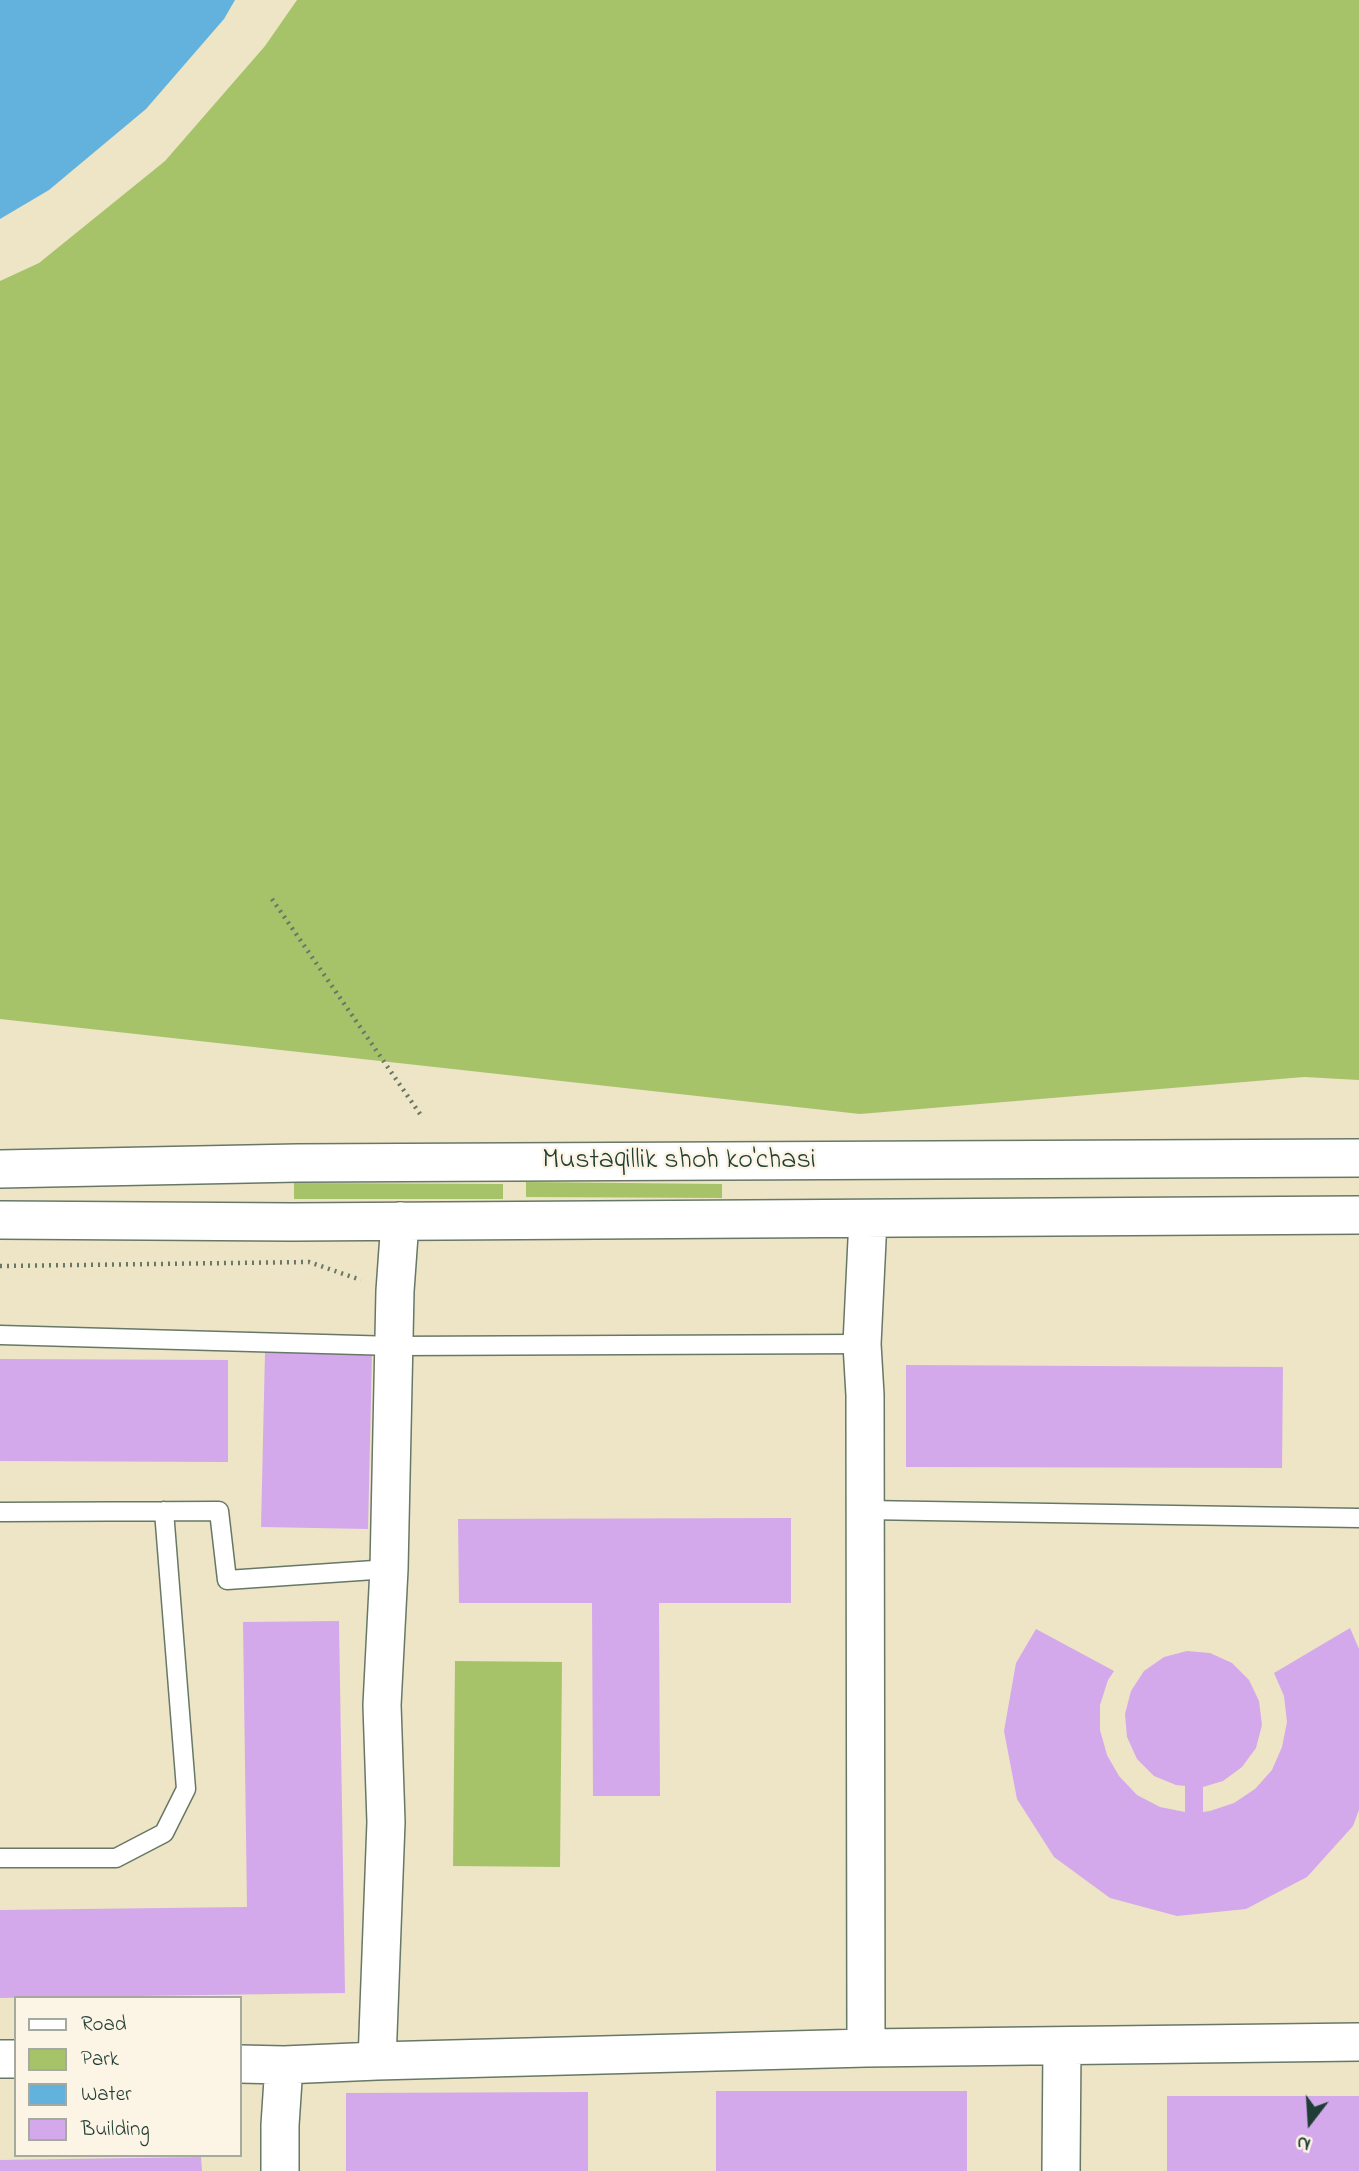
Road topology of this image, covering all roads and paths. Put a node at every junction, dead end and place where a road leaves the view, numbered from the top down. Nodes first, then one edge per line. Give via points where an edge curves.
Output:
1 (272, 899) dead end
2 (420, 1114) dead end
3 (1359, 1158) edge
4 (0, 1169) edge
5 (1359, 1215) edge
6 (868, 1219) junction
7 (0, 1220) edge
8 (400, 1221) junction
9 (0, 1266) edge
10 (395, 1291) junction
11 (0, 1335) edge
12 (862, 1343) junction
13 (395, 1346) junction
14 (865, 1510) junction
15 (164, 1511) junction
16 (0, 1512) edge
17 (1359, 1518) edge
18 (389, 1569) junction
19 (0, 1858) edge
20 (1359, 2042) edge
21 (1062, 2046) junction
22 (866, 2048) junction
23 (377, 2061) junction
24 (242, 2064) edge
25 (284, 2065) junction
26 (280, 2171) edge
27 (1061, 2171) edge

1 - 2 path
3 - 4 street, Mustaqillik shoh ko'chasi via 297,1163
5 - 6 street, Mustaqillik shoh ko'chasi
6 - 8 street, Mustaqillik shoh ko'chasi
6 - 12 street
7 - 8 street, Mustaqillik shoh ko'chasi
8 - 10 street
9 - 10 path via 309,1262
10 - 13 street
11 - 13 lane
12 - 13 lane
12 - 14 street
13 - 18 street
14 - 17 lane
14 - 22 street
15 - 16 lane
15 - 18 lane via 219,1511 227,1580
15 - 19 lane via 186,1789 163,1833 116,1858
18 - 23 street
20 - 21 street
21 - 22 street
21 - 27 street
22 - 23 street
23 - 25 street
24 - 25 street
25 - 26 street

